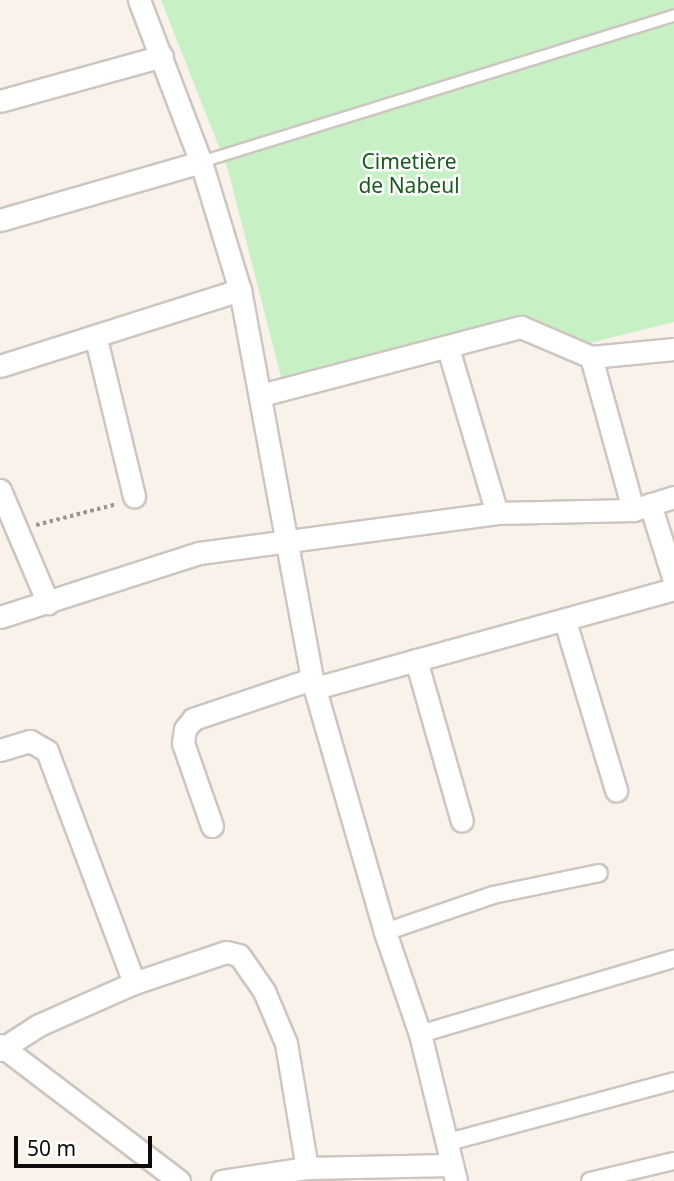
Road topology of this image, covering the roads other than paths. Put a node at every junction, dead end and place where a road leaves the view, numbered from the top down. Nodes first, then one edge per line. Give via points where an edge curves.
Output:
1 (139, 0) edge
2 (674, 16) edge
3 (162, 56) junction
4 (0, 101) edge
5 (201, 162) junction
6 (0, 220) edge
7 (240, 290) junction
8 (96, 339) junction
9 (448, 348) junction
10 (674, 349) edge
11 (591, 357) junction
12 (0, 366) edge
13 (261, 395) junction
14 (0, 491) edge
15 (134, 496) road end
16 (674, 498) edge
17 (642, 507) junction
18 (497, 513) junction
19 (284, 540) junction
20 (674, 580) edge
21 (674, 589) edge
22 (48, 603) junction
23 (0, 617) edge
24 (565, 621) junction
25 (416, 660) junction
26 (314, 684) junction
27 (0, 750) edge
28 (616, 790) dead end
29 (463, 821) dead end
30 (212, 826) dead end
31 (598, 873) dead end
32 (385, 932) junction
33 (674, 960) edge
34 (134, 983) junction
35 (420, 1034) junction
36 (1, 1048) edge
37 (674, 1081) edge
38 (445, 1143) junction
39 (674, 1161) edge
40 (307, 1168) junction
41 (454, 1173) edge
42 (179, 1181) edge
43 (222, 1181) edge
44 (590, 1181) edge

1 - 3 street
2 - 5 lane
3 - 4 street
3 - 5 street
5 - 6 street
5 - 7 street
7 - 8 street
7 - 13 street
8 - 12 street
8 - 15 street
9 - 11 street via 522,327
9 - 13 street
9 - 18 street
10 - 11 street
11 - 17 street
13 - 19 street
14 - 22 street
16 - 17 street
17 - 18 street
17 - 20 street
18 - 19 street
19 - 22 street via 199,553
19 - 26 street
21 - 24 street
22 - 23 street
24 - 25 street
24 - 28 street
25 - 26 street
25 - 29 street
26 - 30 street via 193,719 183,743
26 - 32 street
27 - 34 street via 30,741 47,751
31 - 32 street via 493,895
32 - 35 street
33 - 35 street
34 - 36 street via 39,1025
34 - 40 street via 226,952 245,960 286,1043
35 - 38 street
36 - 42 street
37 - 38 street
38 - 41 street
39 - 44 street
40 - 41 street
40 - 43 street

